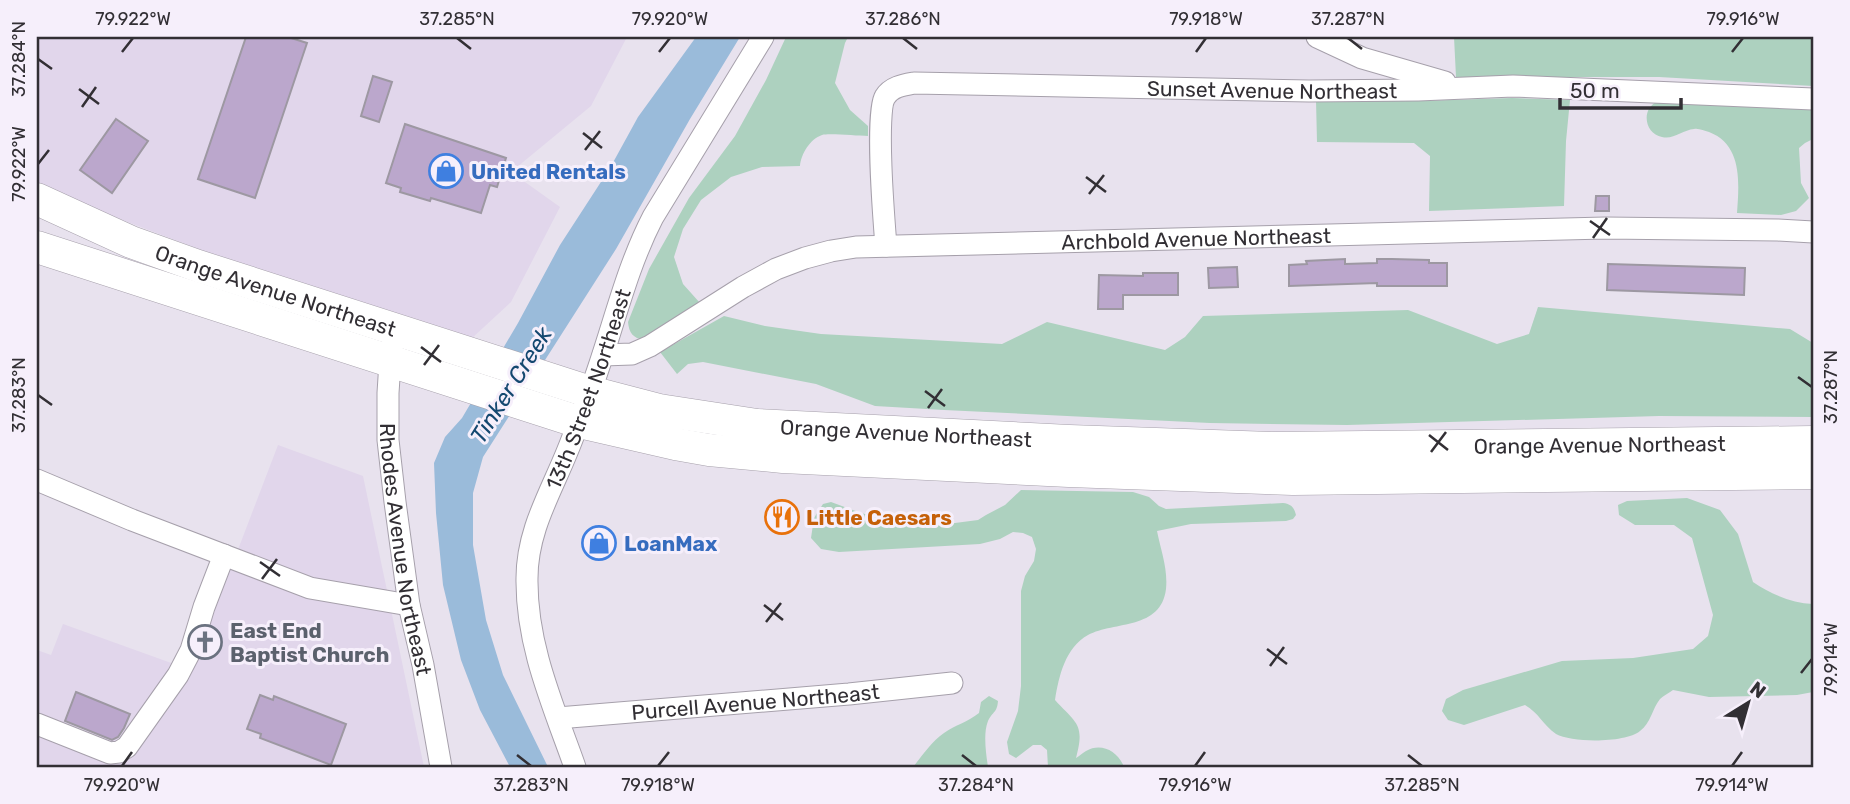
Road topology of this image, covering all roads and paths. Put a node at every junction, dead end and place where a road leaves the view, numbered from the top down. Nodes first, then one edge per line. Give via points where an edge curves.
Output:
1 (763, 37) edge
2 (1317, 37) edge
3 (1467, 87) junction
4 (1813, 99) edge
5 (37, 199) edge
6 (1813, 232) edge
7 (886, 246) junction
8 (37, 247) edge
9 (395, 329) junction
10 (603, 355) junction
11 (390, 362) junction
12 (590, 392) junction
13 (579, 422) junction
14 (1813, 442) edge
15 (1813, 473) edge
16 (37, 480) edge
17 (224, 555) junction
18 (409, 605) junction
19 (951, 683) dead end
20 (558, 718) junction
21 (37, 724) edge
22 (442, 767) edge
23 (575, 767) edge

1 - 10 street, 13th Street Northeast via 640,242
2 - 3 street via 1362,58
3 - 4 street, Sunset Avenue Northeast
3 - 7 street, Sunset Avenue Northeast via 1309,91 914,83 898,87 888,92 881,106
5 - 9 highway, Orange Avenue Northeast via 198,267
6 - 7 street, Archbold Avenue Northeast via 1605,228
7 - 10 street, Archbold Avenue Northeast via 831,251 776,269 650,346 632,354
8 - 11 highway, Orange Avenue Northeast
9 - 11 street, Rhodes Avenue Northeast
9 - 12 highway, Orange Avenue Northeast
10 - 12 street, 13th Street Northeast
11 - 13 highway, Orange Avenue Northeast
11 - 18 street, Rhodes Avenue Northeast via 388,440
12 - 13 street, 13th Street Northeast
12 - 14 highway, Orange Avenue Northeast via 659,410 757,425 1069,441 1275,448
13 - 15 highway, Orange Avenue Northeast via 747,454 1069,471 1293,479
13 - 20 street, 13th Street Northeast via 541,509 528,555 535,653
16 - 17 street
17 - 18 street via 310,588
17 - 21 street via 191,650 127,747 110,753
18 - 22 street, Rhodes Avenue Northeast
19 - 20 street, Purcell Avenue Northeast
20 - 23 street, 13th Street Northeast

